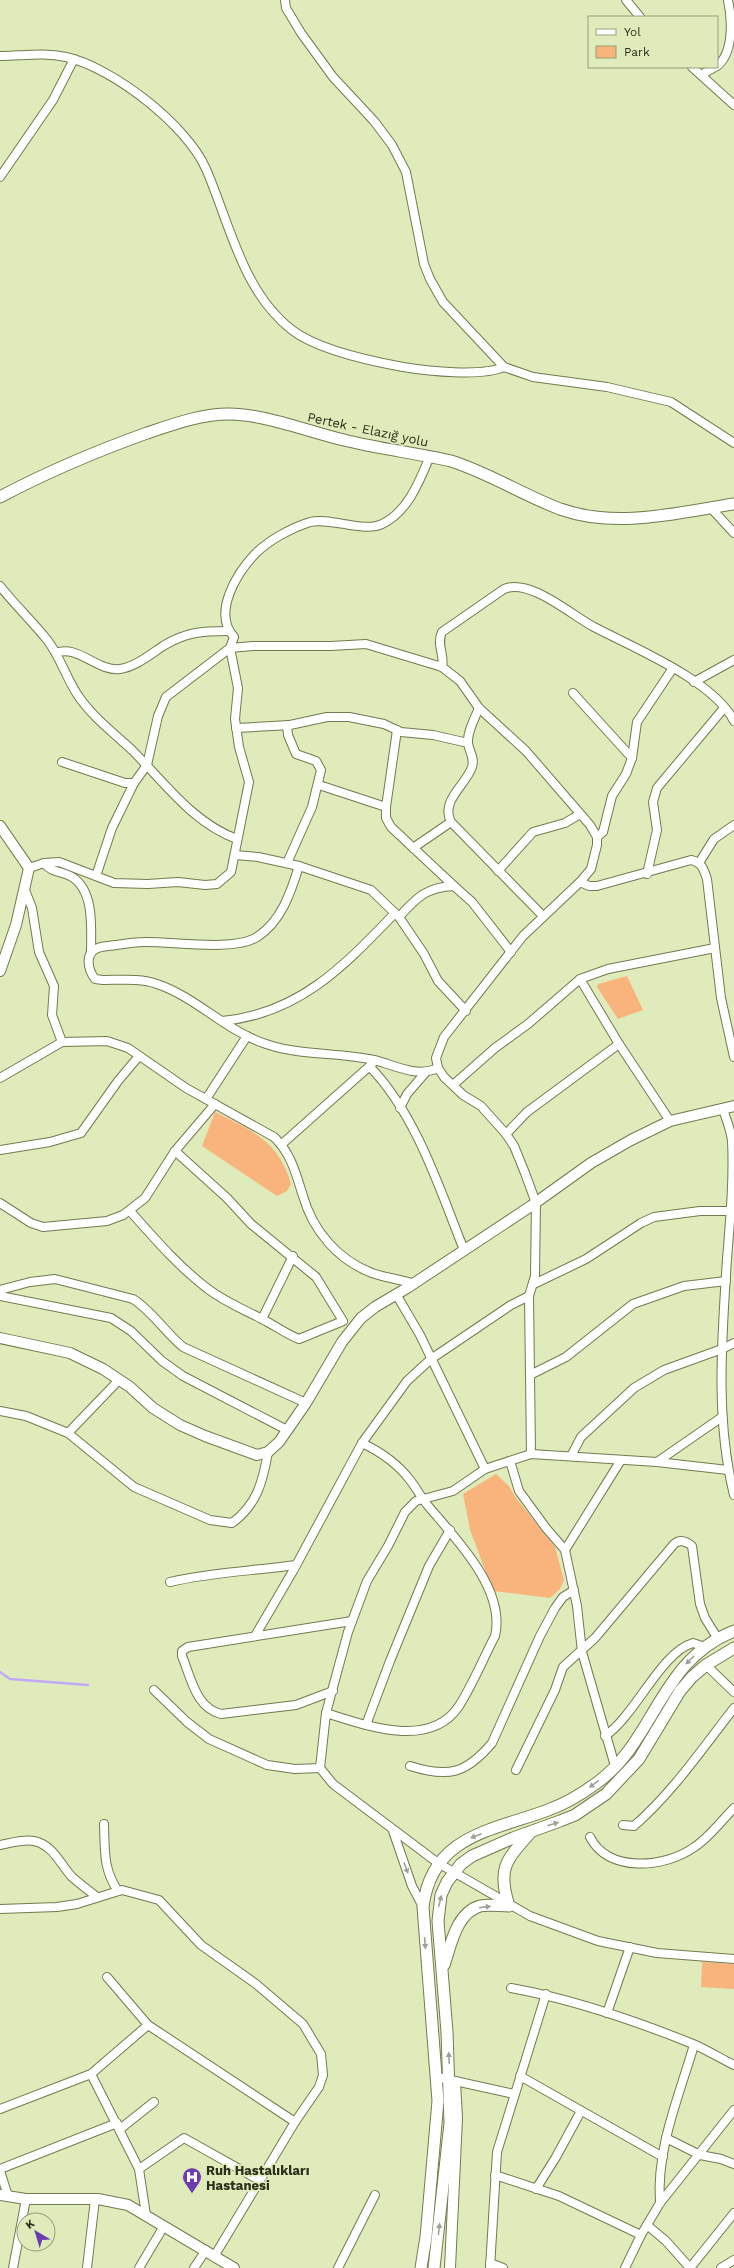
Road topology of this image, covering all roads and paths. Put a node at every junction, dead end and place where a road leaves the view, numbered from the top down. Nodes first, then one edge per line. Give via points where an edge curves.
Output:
1 (285, 0) edge
2 (626, 0) edge
3 (728, 0) edge
4 (639, 16) edge
5 (0, 56) edge
6 (74, 59) junction
7 (718, 64) edge
8 (693, 68) edge
9 (713, 68) edge
10 (702, 75) junction
11 (734, 105) edge
12 (0, 177) edge
13 (504, 367) junction
14 (734, 444) edge
15 (430, 456) junction
16 (0, 497) edge
17 (734, 504) edge
18 (710, 508) junction
19 (734, 533) edge
20 (0, 586) edge
21 (228, 631) junction
22 (230, 648) junction
23 (56, 653) junction
24 (734, 660) edge
25 (442, 667) junction
26 (673, 668) junction
27 (694, 682) junction
28 (573, 693) dead end
29 (479, 708) junction
30 (724, 708) junction
31 (734, 721) edge
32 (287, 725) junction
33 (236, 728) junction
34 (397, 730) junction
35 (468, 743) junction
36 (632, 758) junction
37 (62, 762) dead end
38 (147, 765) junction
39 (134, 783) junction
40 (319, 785) junction
41 (386, 807) junction
42 (580, 814) junction
43 (451, 822) junction
44 (734, 825) edge
45 (0, 826) edge
46 (597, 837) junction
47 (237, 839) junction
48 (413, 848) junction
49 (235, 855) junction
50 (44, 863) junction
51 (287, 863) junction
52 (699, 863) junction
53 (299, 866) junction
54 (29, 868) junction
55 (498, 871) junction
56 (647, 874) junction
57 (96, 876) junction
58 (580, 882) junction
59 (454, 886) junction
60 (25, 890) junction
61 (397, 915) junction
62 (543, 916) junction
63 (715, 948) junction
64 (511, 952) junction
65 (91, 953) junction
66 (0, 971) edge
67 (580, 979) junction
68 (466, 1010) junction
69 (222, 1021) junction
70 (246, 1036) junction
71 (62, 1042) junction
72 (619, 1044) junction
73 (140, 1056) junction
74 (734, 1057) edge
75 (372, 1064) junction
76 (438, 1068) junction
77 (426, 1072) junction
78 (0, 1078) edge
79 (452, 1085) junction
80 (206, 1099) junction
81 (215, 1104) junction
82 (734, 1106) edge
83 (400, 1108) junction
84 (722, 1109) junction
85 (670, 1121) junction
86 (506, 1134) junction
87 (282, 1144) junction
88 (0, 1150) edge
89 (175, 1151) junction
90 (733, 1178) edge
91 (0, 1203) edge
92 (536, 1203) junction
93 (130, 1211) junction
94 (730, 1211) junction
95 (464, 1250) junction
96 (293, 1256) junction
97 (726, 1281) junction
98 (414, 1284) junction
99 (534, 1284) junction
100 (0, 1290) edge
101 (396, 1294) junction
102 (0, 1296) edge
103 (529, 1296) junction
104 (262, 1319) junction
105 (343, 1321) junction
106 (353, 1328) junction
107 (0, 1338) edge
108 (734, 1343) edge
109 (722, 1349) junction
110 (431, 1359) junction
111 (530, 1375) junction
112 (119, 1380) junction
113 (306, 1404) junction
114 (0, 1411) edge
115 (722, 1417) junction
116 (287, 1430) junction
117 (68, 1433) junction
118 (362, 1443) junction
119 (268, 1452) junction
120 (531, 1454) junction
121 (571, 1456) junction
122 (621, 1460) junction
123 (510, 1461) junction
124 (657, 1462) junction
125 (485, 1469) junction
126 (728, 1470) junction
127 (734, 1495) edge
128 (423, 1499) junction
129 (450, 1530) junction
130 (565, 1550) junction
131 (296, 1565) junction
132 (170, 1582) dead end
133 (574, 1590) junction
134 (352, 1621) junction
135 (734, 1631) edge
136 (255, 1636) junction
137 (718, 1639) junction
138 (705, 1647) junction
139 (734, 1648) edge
140 (582, 1652) junction
141 (706, 1665) junction
142 (154, 1690) dead end
143 (333, 1691) junction
144 (734, 1692) edge
145 (734, 1708) edge
146 (326, 1713) junction
147 (366, 1725) junction
148 (605, 1736) junction
149 (410, 1766) dead end
150 (615, 1766) junction
151 (320, 1768) junction
152 (516, 1770) dead end
153 (734, 1808) edge
154 (104, 1824) dead end
155 (623, 1825) dead end
156 (394, 1831) junction
157 (532, 1831) junction
158 (590, 1837) dead end
159 (0, 1845) edge
160 (438, 1863) junction
161 (453, 1872) junction
162 (118, 1891) junction
163 (97, 1897) junction
164 (423, 1906) junction
165 (509, 1906) junction
166 (0, 1909) edge
167 (630, 1947) junction
168 (734, 1959) edge
169 (442, 1969) junction
170 (107, 1977) dead end
171 (511, 1988) dead end
172 (546, 1994) junction
173 (607, 2013) junction
174 (148, 2025) junction
175 (694, 2045) junction
176 (734, 2065) edge
177 (91, 2074) junction
178 (520, 2076) junction
179 (437, 2077) junction
180 (453, 2081) junction
181 (514, 2094) junction
182 (154, 2102) dead end
183 (0, 2109) edge
184 (581, 2110) junction
185 (734, 2110) edge
186 (295, 2122) junction
187 (119, 2126) junction
188 (666, 2138) junction
189 (700, 2155) junction
190 (663, 2157) junction
191 (734, 2164) edge
192 (139, 2169) junction
193 (0, 2170) edge
194 (495, 2175) junction
195 (259, 2180) junction
196 (536, 2189) junction
197 (375, 2195) dead end
198 (4, 2196) edge
199 (26, 2199) junction
200 (95, 2199) junction
201 (660, 2203) junction
202 (734, 2213) edge
203 (146, 2215) junction
204 (647, 2225) junction
205 (164, 2226) junction
206 (640, 2235) junction
207 (210, 2253) junction
208 (734, 2260) edge
209 (490, 2265) edge
210 (13, 2268) edge
211 (88, 2268) edge
212 (139, 2268) edge
213 (194, 2268) edge
214 (234, 2268) edge
215 (338, 2268) edge
216 (421, 2268) edge
217 (434, 2268) edge
218 (450, 2268) edge
219 (503, 2268) edge
220 (626, 2268) edge
221 (690, 2268) edge
222 (721, 2268) edge

1 - 13 street via 286,8 301,33 328,70 392,145 406,172 424,264 443,302
2 - 4 street
3 - 7 street via 731,32 727,54
5 - 6 street via 46,54
6 - 12 street via 53,100
6 - 13 street via 102,70 161,112 185,137 206,168 238,253 258,291 273,312 292,330 316,345 400,366 425,370 487,372
8 - 10 street
9 - 10 street
10 - 11 street
13 - 14 street via 534,377 607,387 671,402
15 - 16 main road, Pertek - Elazığ yolu via 345,440 250,416 210,415 125,441
15 - 18 main road, Pertek - Elazığ yolu via 468,466 540,501 583,515 629,519
15 - 21 street via 416,489 396,514 382,525 312,522 289,531 256,554 229,593 226,608
17 - 18 main road, Pertek - Elazığ yolu
18 - 19 street
20 - 23 street via 40,630
21 - 22 street via 234,637
21 - 23 street via 200,630 122,669 108,669 68,652
22 - 25 street via 366,644
22 - 33 street via 238,688
22 - 38 street via 166,698 158,716
23 - 38 street via 76,693 86,706
24 - 27 street
25 - 26 street via 443,657 439,641 442,632 504,589 515,586 549,599 593,626
25 - 29 street via 460,681
26 - 27 street
26 - 36 street via 637,722
27 - 30 street
28 - 36 street
29 - 35 street
29 - 42 street via 526,751
30 - 31 street
30 - 56 street via 656,788 653,802 657,830
32 - 33 street
32 - 34 street via 349,717 384,724
32 - 40 street via 288,735 296,754 316,761 321,770
33 - 47 street via 249,782
34 - 35 street
34 - 41 street
35 - 43 street via 473,757 472,768 449,805 448,816
36 - 46 street via 626,774 612,796 603,832
37 - 39 street via 125,783
38 - 39 street
38 - 47 street via 159,780 204,822 222,834
39 - 57 street via 112,828
40 - 41 street
40 - 51 street
41 - 48 street via 386,818 391,826
42 - 46 street
42 - 55 street via 565,823 533,832
43 - 48 street
43 - 55 street
44 - 52 street via 714,839
45 - 54 street
46 - 58 street via 594,862
47 - 49 street
48 - 59 street
49 - 51 street
49 - 57 street via 231,872 217,884 114,882
50 - 54 street
50 - 57 street via 60,862
50 - 65 street via 50,870 71,876 81,886 90,914
51 - 53 street
52 - 56 street via 685,861
52 - 63 street via 707,879
53 - 61 street via 370,890
53 - 65 street via 292,889 274,924 256,938 240,943 142,942 97,948
54 - 60 street
55 - 62 street
56 - 58 street via 597,886
58 - 62 street
59 - 61 street via 437,887 420,896
59 - 64 street via 472,902
60 - 66 street
60 - 71 street via 32,908 39,952 54,986 52,1015
61 - 68 street via 424,954 438,981
61 - 69 street via 338,970 301,997 246,1019
62 - 64 street
63 - 67 street via 608,969
63 - 74 street via 721,998
64 - 68 street
65 - 69 street via 88,967 95,978 155,983 175,991
67 - 72 street
67 - 79 street
68 - 76 street via 444,1038 436,1058
69 - 70 street
70 - 75 street via 299,1053
70 - 80 street
71 - 73 street via 107,1041 128,1048
71 - 78 street
72 - 85 street
72 - 86 street via 527,1112
73 - 80 street
73 - 88 street via 118,1081 82,1133 50,1142
75 - 77 street
75 - 83 street
75 - 87 street
76 - 77 street
76 - 79 street
77 - 83 street via 407,1094
79 - 86 street via 481,1106
80 - 81 street
81 - 87 street via 266,1131
81 - 89 street
82 - 84 street
83 - 95 street via 426,1156
84 - 85 street
84 - 90 street via 732,1140
85 - 92 street via 591,1163
86 - 92 street via 514,1146
87 - 98 street via 294,1168 309,1213 325,1239 336,1251 360,1267 385,1277
89 - 93 street via 145,1198
89 - 96 street via 227,1198 251,1224
90 - 94 street
91 - 93 street via 30,1223 43,1227 107,1221
92 - 95 street
92 - 99 street
93 - 104 street via 165,1250 208,1289 238,1308
94 - 97 street
94 - 99 street via 700,1211 654,1217 640,1223 586,1259
95 - 98 street
96 - 104 street
96 - 105 street via 316,1277
97 - 109 street
97 - 111 street via 684,1286 633,1304 566,1357
98 - 101 street
99 - 103 street
100 - 113 street via 55,1279 133,1299 182,1347
101 - 106 street via 370,1310
101 - 110 street
102 - 116 street via 111,1318 131,1331 162,1361 183,1376
103 - 110 street via 511,1305
103 - 111 street
104 - 105 street via 299,1339
105 - 106 street
106 - 113 street
107 - 112 street via 70,1353
108 - 109 street
109 - 115 street
109 - 121 street via 664,1370 634,1388 581,1437
110 - 118 street via 406,1382
110 - 125 street
111 - 120 street
112 - 117 street
112 - 119 street via 153,1408 180,1425 257,1454
113 - 116 street
114 - 117 street via 26,1416
115 - 124 street
115 - 126 street
116 - 119 street
117 - 119 street via 134,1487 210,1520 232,1523 244,1515 263,1481
118 - 128 street via 383,1454 400,1468
118 - 131 street
120 - 121 street
120 - 123 street
121 - 122 street
122 - 124 street
122 - 130 street
123 - 125 street
123 - 130 street via 519,1491
124 - 126 street
125 - 128 street via 453,1491
126 - 127 street
128 - 129 street
128 - 134 street via 412,1504 405,1512 367,1581
129 - 147 street via 429,1566
129 - 147 street via 468,1555 496,1604 498,1615 495,1636 458,1707 439,1724 415,1731
130 - 133 street
131 - 132 street via 254,1571 201,1574
131 - 136 street
133 - 140 street
133 - 149 street via 555,1608 492,1743 480,1758 452,1772 432,1773
134 - 136 street
134 - 143 street
135 - 137 main road
136 - 143 street via 188,1647 182,1651 200,1700 210,1710 221,1714 286,1707
137 - 138 main road
137 - 140 street via 700,1604 692,1546 682,1541 674,1544
138 - 148 street via 693,1643 680,1651 652,1680 622,1722
138 -> 150 main road via 682,1668
139 - 141 main road
140 - 148 street
140 - 152 street via 563,1666 555,1690
141 - 144 street
157 -> 141 main road via 575,1815 617,1784 639,1759 680,1691
142 - 151 street via 209,1739 267,1765 295,1769
143 - 146 street
145 - 155 street via 653,1809 634,1826
146 - 147 street
146 - 151 street
148 - 150 street
150 -> 160 main road via 600,1781 569,1800 549,1810 465,1840
151 - 156 street via 333,1784
153 - 158 street via 693,1848 664,1861 618,1861 603,1854
154 - 162 street via 105,1863
156 - 160 street
156 -> 164 street via 412,1886
157 - 161 main road via 472,1856
157 - 165 main road via 514,1852 502,1874 503,1888
159 - 163 street via 20,1841 44,1844 71,1875
160 - 161 street
160 - 164 main road via 429,1880
161 - 165 street
169 -> 161 main road via 439,1907
162 - 163 street
162 - 186 street via 158,1900 201,1945 256,1984 303,2024 321,2054 323,2075 319,2087
163 - 166 street via 57,1907
164 -> 179 main road
165 - 167 street via 591,1939
169 -> 165 main road via 461,1920 469,1912 481,1906
167 - 168 street
167 - 173 street
180 -> 169 main road
170 - 174 street
171 - 172 street
172 - 173 street
172 - 178 street
173 - 175 street
174 - 177 street
174 - 186 street
175 - 176 street
175 - 188 street
177 - 183 street
177 - 187 street
178 - 181 street
178 - 184 street
179 - 180 street
179 - 216 main road via 435,2144
180 - 181 street
217 -> 180 main road
180 - 218 street via 457,2118
181 - 194 street via 497,2152
182 - 187 street
184 - 190 street
184 - 196 street
185 - 189 street
186 - 195 street
187 - 192 street
187 - 193 street
188 - 189 street
188 - 190 street
189 - 191 street
189 - 201 street
190 - 201 street via 659,2183
192 - 195 street via 184,2138
192 - 203 street
193 - 198 street
194 - 196 street
194 - 209 street
195 - 207 street
196 - 206 street via 559,2196
197 - 215 street
198 - 199 street
199 - 200 street
199 - 210 street
200 - 203 street via 128,2205
200 - 211 street
201 - 204 street
202 - 221 street
203 - 205 street
204 - 206 street
204 - 221 street via 666,2240
205 - 207 street
205 - 212 street
206 - 220 street
207 - 213 street
207 - 214 street
208 - 222 street
209 - 219 street

